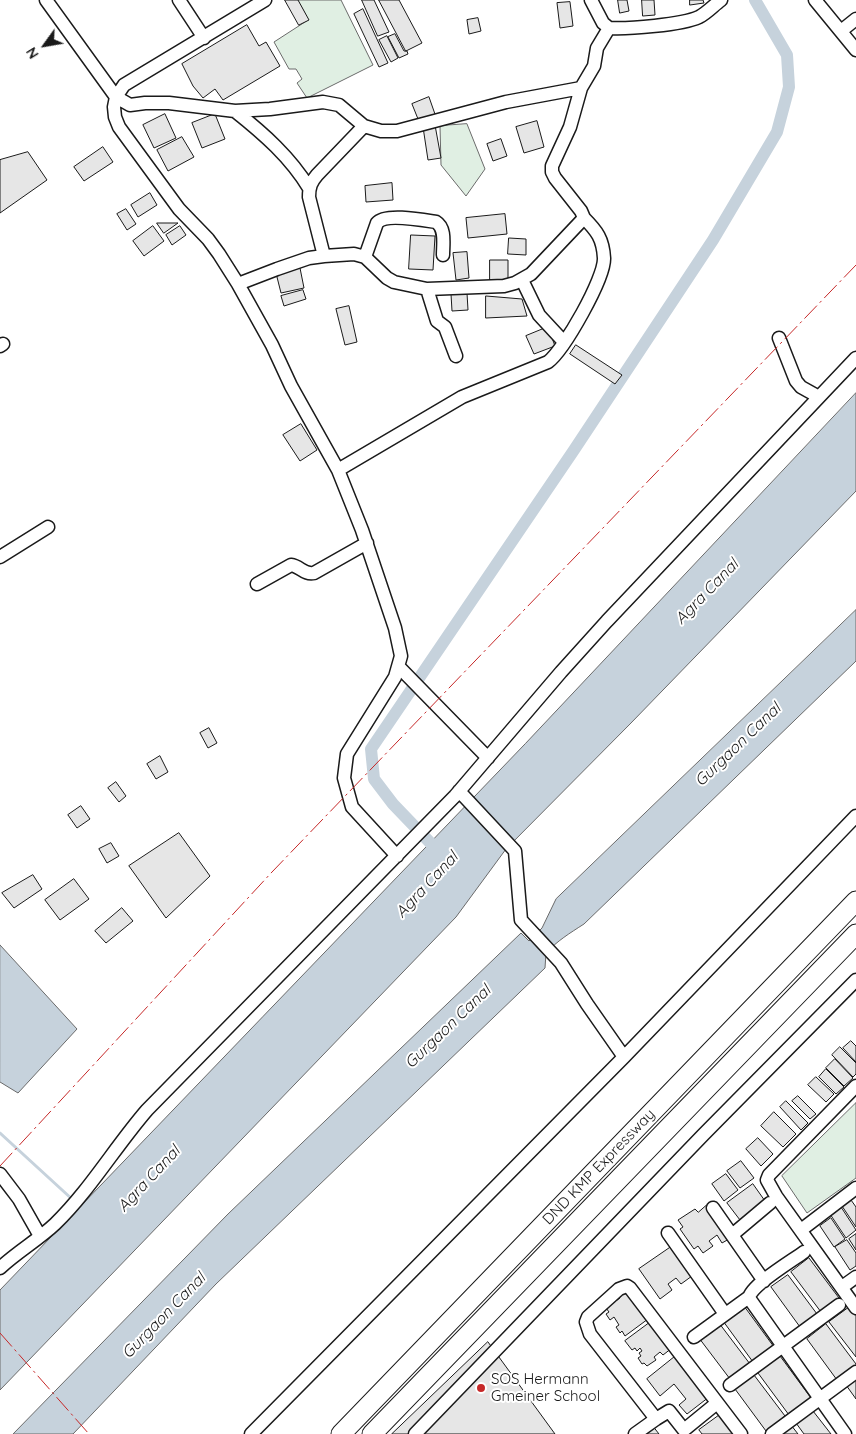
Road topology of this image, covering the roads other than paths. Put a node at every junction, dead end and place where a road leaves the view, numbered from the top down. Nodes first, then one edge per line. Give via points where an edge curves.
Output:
1 (46, 0) edge
2 (179, 0) edge
3 (264, 0) edge
4 (591, 0) edge
5 (721, 0) edge
6 (815, 0) edge
7 (856, 19) edge
8 (609, 28) junction
9 (841, 31) junction
10 (204, 38) junction
11 (856, 50) edge
12 (581, 88) junction
13 (116, 97) junction
14 (236, 111) junction
15 (364, 126) junction
16 (309, 188) junction
17 (584, 218) junction
18 (443, 255) dead end
19 (324, 256) junction
20 (365, 257) junction
21 (522, 280) junction
22 (238, 284) junction
23 (427, 289) junction
24 (779, 338) dead end
25 (564, 342) junction
26 (456, 356) dead end
27 (856, 358) edge
28 (819, 397) junction
29 (338, 470) junction
30 (48, 527) dead end
31 (367, 543) junction
32 (0, 557) edge
33 (257, 584) dead end
34 (399, 667) junction
35 (488, 758) junction
36 (459, 791) junction
37 (856, 816) edge
38 (397, 856) junction
39 (856, 901) edge
40 (856, 934) edge
41 (856, 980) edge
42 (624, 1057) junction
43 (856, 1086) edge
44 (0, 1174) edge
45 (856, 1188) edge
46 (770, 1203) dead end
47 (713, 1208) dead end
48 (801, 1230) junction
49 (668, 1233) dead end
50 (732, 1235) junction
51 (40, 1236) junction
52 (804, 1252) dead end
53 (0, 1268) edge
54 (856, 1277) edge
55 (764, 1281) junction
56 (842, 1288) junction
57 (749, 1297) junction
58 (839, 1305) dead end
59 (856, 1308) edge
60 (725, 1314) junction
61 (694, 1337) dead end
62 (783, 1346) junction
63 (856, 1372) edge
64 (730, 1385) dead end
65 (820, 1398) junction
66 (717, 1403) junction
67 (656, 1419) junction
68 (686, 1432) edge
69 (253, 1433) edge
70 (342, 1434) edge
71 (372, 1434) edge
72 (415, 1434) edge
73 (635, 1434) edge
74 (741, 1434) edge
75 (772, 1434) edge
76 (845, 1434) edge

1 - 13 street
2 - 10 street
3 - 10 street
4 - 8 street
5 - 8 street via 700,17 689,21
6 - 9 street
7 - 9 street
8 - 12 street via 597,48 591,73
9 - 11 street
10 - 13 street via 131,80
12 - 15 street via 506,102 397,131
12 - 17 street via 552,172
13 - 14 street via 130,105 169,103
13 - 22 street via 115,117 125,137 180,209 208,239
14 - 15 street via 324,102 339,105
14 - 16 street via 269,139
15 - 16 street via 317,174
16 - 19 street
17 - 21 street
17 - 25 street via 601,238 604,267
18 - 20 street via 443,232 439,224 387,217 377,223
19 - 20 street via 354,254
19 - 22 street via 295,262
20 - 23 street via 394,282
21 - 23 street via 504,286
21 - 25 street via 539,315
22 - 29 street
23 - 26 street via 437,321 445,327
24 - 28 street via 796,381
25 - 29 street via 548,362 462,397
27 - 28 street
28 - 35 street via 600,628
29 - 31 street
30 - 32 street
31 - 33 street via 314,573 306,573 291,565
31 - 34 street via 401,650
34 - 35 street
34 - 38 street via 348,754 344,778 352,807
35 - 36 street
36 - 38 street
36 - 42 street via 515,851 521,920 562,963
37 - 42 street
38 - 51 street via 147,1110 88,1189 54,1226
39 - 70 highway, DND KMP Expressway
40 - 71 highway, DND KMP Expressway
41 - 72 street
42 - 69 street
43 - 48 street via 767,1180
44 - 51 street
45 - 48 street
46 - 50 street
47 - 50 street
48 - 56 street
49 - 60 street
50 - 55 street
51 - 53 street
52 - 55 street
54 - 56 street
55 - 57 street
56 - 59 street
57 - 60 street
57 - 62 street
58 - 62 street
60 - 61 street
62 - 64 street
62 - 65 street
63 - 65 street
65 - 75 street
65 - 76 street
66 - 67 street via 633,1291 623,1287 588,1317 587,1327
66 - 68 street
66 - 74 street
67 - 68 street via 669,1411
67 - 73 street

